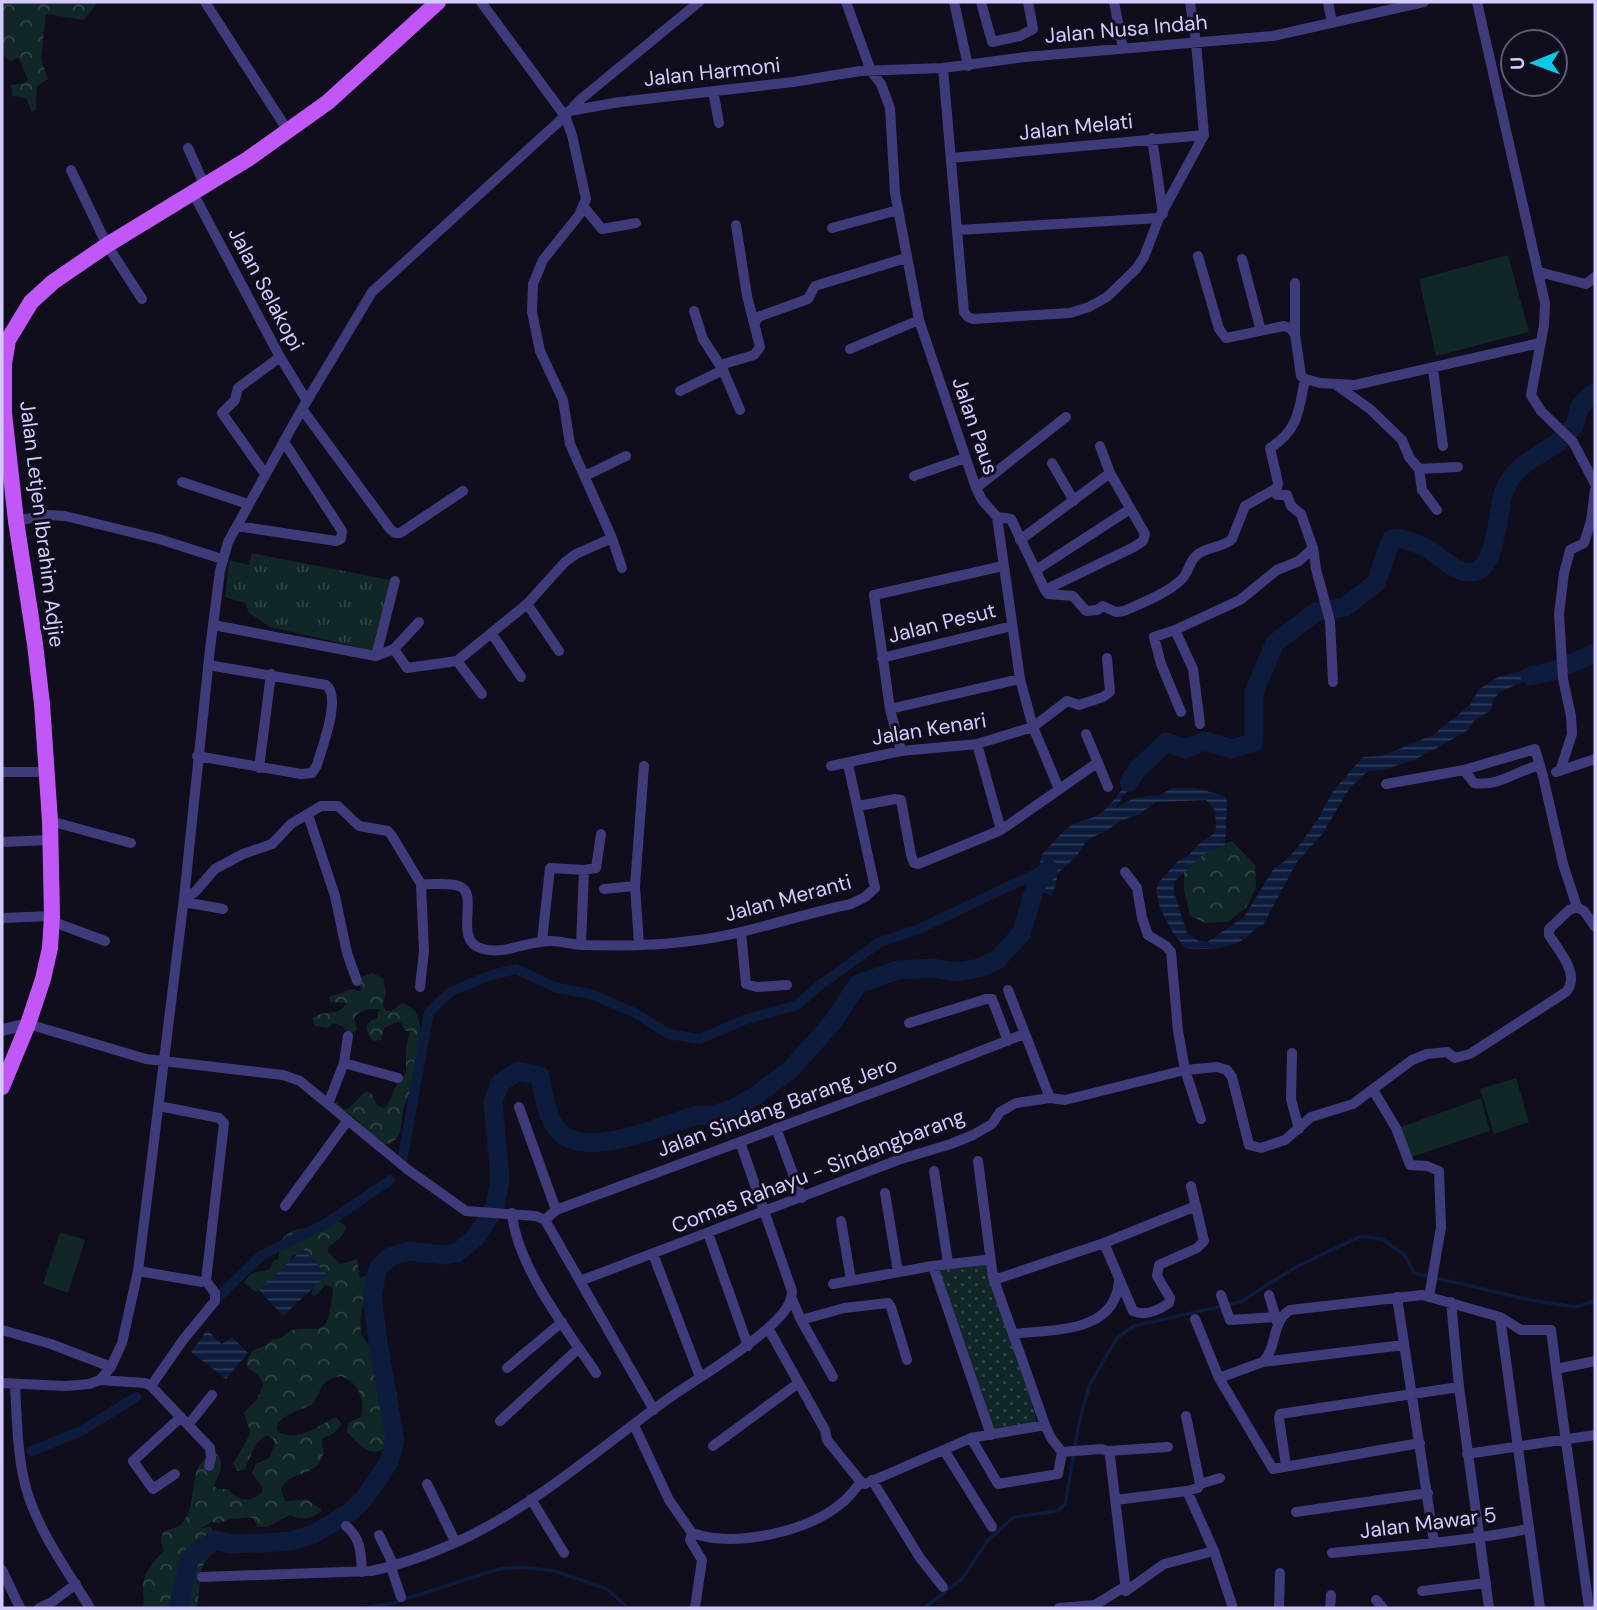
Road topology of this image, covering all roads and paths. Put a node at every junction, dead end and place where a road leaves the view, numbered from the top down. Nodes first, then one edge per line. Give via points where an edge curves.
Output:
1 (205, 2) edge
2 (438, 2) edge
3 (481, 2) edge
4 (699, 2) edge
5 (846, 2) edge
6 (954, 2) edge
7 (981, 2) edge
8 (1028, 2) edge
9 (1114, 2) edge
10 (1190, 2) edge
11 (1328, 2) edge
12 (1424, 2) edge
13 (1477, 2) edge
14 (1332, 23) junction
15 (1020, 36) junction
16 (1196, 42) junction
17 (1124, 49) junction
18 (1025, 57) junction
19 (968, 66) junction
20 (943, 68) junction
21 (865, 71) junction
22 (713, 91) junction
23 (567, 113) junction
24 (719, 123) dead end
25 (288, 131) junction
26 (1204, 135) junction
27 (1153, 138) junction
28 (188, 148) dead end
29 (951, 158) junction
30 (71, 170) dead end
31 (199, 189) junction
32 (583, 206) junction
33 (898, 210) junction
34 (1161, 216) junction
35 (636, 223) dead end
36 (736, 225) dead end
37 (832, 228) dead end
38 (958, 230) junction
39 (107, 245) junction
40 (1198, 256) dead end
41 (906, 258) junction
42 (1241, 259) dead end
43 (1539, 272) junction
44 (1595, 277) edge
45 (1295, 283) dead end
46 (142, 299) dead end
47 (694, 311) dead end
48 (919, 320) junction
49 (755, 323) junction
50 (1261, 331) junction
51 (1295, 334) junction
52 (1540, 343) junction
53 (850, 349) dead end
54 (280, 357) junction
55 (3, 364) edge
56 (721, 368) junction
57 (1433, 369) junction
58 (1305, 379) junction
59 (1336, 384) junction
60 (680, 391) dead end
61 (304, 405) junction
62 (740, 410) dead end
63 (3, 413) edge
64 (1066, 417) dead end
65 (284, 442) junction
66 (1100, 446) dead end
67 (1443, 446) dead end
68 (626, 456) dead end
69 (5, 457) edge
70 (965, 458) junction
71 (1052, 463) dead end
72 (1458, 467) dead end
73 (1419, 469) junction
74 (1110, 473) junction
75 (265, 474) junction
76 (585, 476) junction
77 (914, 476) dead end
78 (182, 482) dead end
79 (1595, 484) edge
80 (975, 488) junction
81 (1595, 490) edge
82 (463, 491) dead end
83 (1273, 491) junction
84 (1074, 501) junction
85 (248, 504) junction
86 (1130, 509) junction
87 (1437, 510) dead end
88 (997, 517) junction
89 (16, 521) junction
90 (237, 526) junction
91 (612, 538) junction
92 (1020, 540) junction
93 (1314, 548) junction
94 (222, 559) junction
95 (1003, 566) junction
96 (622, 568) dead end
97 (1035, 570) junction
98 (395, 581) dead end
99 (1045, 590) junction
100 (527, 604) junction
101 (419, 622) dead end
102 (213, 625) junction
103 (1012, 626) junction
104 (1175, 630) junction
105 (492, 634) junction
106 (394, 649) junction
107 (559, 651) dead end
108 (376, 656) junction
109 (882, 658) junction
110 (1107, 658) dead end
111 (457, 661) junction
112 (208, 664) junction
113 (271, 674) junction
114 (521, 677) dead end
115 (1020, 679) junction
116 (1333, 682) dead end
117 (482, 694) dead end
118 (890, 709) junction
119 (1181, 712) dead end
120 (1200, 724) dead end
121 (1033, 727) junction
122 (1086, 734) dead end
123 (977, 744) junction
124 (901, 751) junction
125 (197, 756) junction
126 (1595, 759) edge
127 (1097, 763) junction
128 (848, 764) junction
129 (644, 766) dead end
130 (831, 766) dead end
131 (258, 768) junction
132 (1464, 770) junction
133 (1542, 770) junction
134 (1560, 771) junction
135 (2, 772) edge
136 (46, 772) junction
137 (1386, 784) dead end
138 (1108, 788) dead end
139 (1059, 789) junction
140 (858, 806) junction
141 (308, 815) junction
142 (50, 821) junction
143 (1002, 831) junction
144 (601, 834) dead end
145 (50, 840) junction
146 (2, 842) edge
147 (131, 843) dead end
148 (584, 870) junction
149 (1125, 872) dead end
150 (421, 884) junction
151 (635, 886) junction
152 (604, 889) dead end
153 (184, 900) junction
154 (1577, 907) junction
155 (223, 909) dead end
156 (2, 918) edge
157 (52, 919) junction
158 (1595, 927) edge
159 (741, 932) junction
160 (105, 941) dead end
161 (542, 942) junction
162 (639, 944) junction
163 (582, 945) junction
164 (357, 981) dead end
165 (787, 985) dead end
166 (421, 987) dead end
167 (1008, 990) dead end
168 (908, 1023) dead end
169 (28, 1024) junction
170 (2, 1030) edge
171 (1024, 1034) junction
172 (348, 1036) dead end
173 (1008, 1041) junction
174 (1292, 1053) dead end
175 (163, 1062) junction
176 (344, 1063) junction
177 (1185, 1070) junction
178 (398, 1078) dead end
179 (2, 1087) edge
180 (1373, 1090) junction
181 (1050, 1098) junction
182 (328, 1104) junction
183 (159, 1106) junction
184 (519, 1107) dead end
185 (1242, 1117) junction
186 (1201, 1119) dead end
187 (348, 1121) junction
188 (1230, 1121) dead end
189 (776, 1128) junction
190 (1299, 1129) junction
191 (740, 1142) junction
192 (978, 1161) dead end
193 (934, 1171) dead end
194 (1191, 1186) dead end
195 (885, 1193) dead end
196 (802, 1198) junction
197 (285, 1206) dead end
198 (1196, 1206) junction
199 (556, 1210) junction
200 (763, 1211) junction
201 (508, 1213) junction
202 (545, 1220) junction
203 (841, 1222) dead end
204 (708, 1233) junction
205 (1104, 1243) junction
206 (653, 1254) junction
207 (990, 1262) junction
208 (948, 1263) junction
209 (933, 1266) junction
210 (138, 1271) junction
211 (898, 1272) junction
212 (993, 1277) junction
213 (1119, 1279) junction
214 (580, 1280) junction
215 (851, 1280) junction
216 (206, 1281) junction
217 (833, 1284) dead end
218 (1269, 1295) dead end
219 (1397, 1297) junction
220 (1429, 1297) junction
221 (792, 1298) junction
222 (1222, 1299) dead end
223 (1451, 1302) junction
224 (1500, 1317) junction
225 (1195, 1319) dead end
226 (801, 1320) junction
227 (1277, 1320) junction
228 (562, 1322) junction
229 (768, 1328) junction
230 (2, 1330) edge
231 (1013, 1334) junction
232 (1404, 1345) junction
233 (748, 1346) junction
234 (579, 1348) junction
235 (906, 1360) dead end
236 (1595, 1361) edge
237 (1263, 1362) junction
238 (111, 1367) junction
239 (507, 1368) dead end
240 (1556, 1368) junction
241 (596, 1373) dead end
242 (699, 1377) junction
243 (833, 1377) dead end
244 (1219, 1378) junction
245 (100, 1380) junction
246 (2, 1383) edge
247 (797, 1384) junction
248 (15, 1385) junction
249 (151, 1386) junction
250 (1459, 1387) junction
251 (212, 1395) dead end
252 (1412, 1395) junction
253 (654, 1409) junction
254 (1186, 1416) dead end
255 (184, 1421) junction
256 (500, 1421) dead end
257 (634, 1425) junction
258 (1045, 1425) junction
259 (991, 1435) junction
260 (1595, 1435) edge
261 (971, 1438) junction
262 (1566, 1439) junction
263 (1420, 1443) junction
264 (713, 1446) dead end
265 (1168, 1447) dead end
266 (1516, 1447) junction
267 (944, 1450) junction
268 (1064, 1451) junction
269 (1108, 1451) junction
270 (1468, 1454) junction
271 (209, 1466) dead end
272 (1286, 1466) junction
273 (175, 1474) dead end
274 (1220, 1478) dead end
275 (866, 1481) junction
276 (427, 1484) dead end
277 (1200, 1484) junction
278 (1187, 1491) junction
279 (1428, 1493) junction
280 (531, 1499) junction
281 (1116, 1500) junction
282 (1296, 1512) dead end
283 (346, 1526) dead end
284 (992, 1527) dead end
285 (1528, 1529) junction
286 (692, 1533) junction
287 (379, 1535) dead end
288 (1479, 1539) junction
289 (455, 1541) junction
290 (1434, 1542) junction
291 (1213, 1551) junction
292 (564, 1552) dead end
293 (1332, 1553) dead end
294 (392, 1567) junction
295 (2, 1570) edge
296 (362, 1572) junction
297 (1280, 1573) dead end
298 (202, 1577) dead end
299 (1486, 1583) junction
300 (75, 1584) junction
301 (943, 1587) dead end
302 (1126, 1591) junction
303 (1422, 1591) dead end
304 (1331, 1595) dead end
305 (401, 1597) dead end
306 (1095, 1607) edge
307 (20, 1608) edge
308 (39, 1608) edge
309 (90, 1608) edge
310 (695, 1608) edge
311 (1059, 1608) edge
312 (1233, 1608) edge
313 (1279, 1608) edge
314 (1330, 1608) edge
315 (1489, 1608) edge
316 (1539, 1608) edge
317 (1589, 1608) edge

1 - 25 street
2 - 25 main road, Jalan Letjen Ibrahim Adjie
3 - 23 street
4 - 23 street
5 - 21 street, Jalan Paus
6 - 19 street
7 - 15 street via 992,42
8 - 15 street via 1033,29
9 - 17 street
10 - 16 street
11 - 14 street
12 - 14 street, Jalan Nusa Indah
13 - 43 street
14 - 16 street, Jalan Nusa Indah via 1273,36
15 - 18 street
16 - 17 street, Jalan Nusa Indah
16 - 26 street
17 - 18 street, Jalan Nusa Indah
18 - 19 street, Jalan Nusa Indah
19 - 20 street, Jalan Nusa Indah
20 - 21 street, Jalan Nusa Indah
20 - 29 street
21 - 22 street, Jalan Harmoni
21 - 33 street, Jalan Paus via 881,84 890,108
22 - 23 street, Jalan Harmoni
22 - 24 street
23 - 32 street via 586,191
23 - 61 street via 379,284
25 - 31 main road, Jalan Letjen Ibrahim Adjie
26 - 27 street, Jalan Melati
26 - 34 street
27 - 29 street, Jalan Melati
27 - 34 street
28 - 31 street, Jalan Selakopi
29 - 38 street
30 - 39 street
31 - 39 main road, Jalan Letjen Ibrahim Adjie
31 - 54 street, Jalan Selakopi
32 - 35 street via 603,229
32 - 76 street via 542,260 531,301 540,351 563,400 570,443
33 - 37 street
33 - 41 street, Jalan Paus
34 - 38 street
34 - 38 street via 1136,268 1107,297 1070,313 968,317
36 - 49 street
39 - 46 street
39 - 55 main road, Jalan Letjen Ibrahim Adjie via 31,302 8,340
40 - 50 street via 1223,335
41 - 48 street, Jalan Paus
41 - 49 street via 815,286 808,299 758,317
42 - 50 street
43 - 44 street via 1586,284
43 - 52 street via 1545,310
45 - 51 street
47 - 56 street
48 - 53 street
48 - 70 street, Jalan Paus
49 - 56 street via 757,353
50 - 51 street via 1284,326
51 - 58 street via 1299,371
52 - 57 street
52 - 79 street via 1531,395 1573,442
54 - 61 street, Jalan Selakopi
54 - 75 street via 237,388 235,400 222,413
55 - 63 main road, Jalan Letjen Ibrahim Adjie
56 - 60 street
56 - 62 street
57 - 59 street via 1355,385
57 - 67 street
58 - 59 street
58 - 83 street via 1296,424 1270,447 1278,483
59 - 73 street via 1395,432
61 - 65 street
61 - 82 street, Jalan Selakopi via 396,534
63 - 69 main road, Jalan Letjen Ibrahim Adjie
64 - 80 street
65 - 75 street
65 - 90 street via 342,537 336,541
66 - 74 street
68 - 76 street
69 - 89 main road, Jalan Letjen Ibrahim Adjie
70 - 77 street
70 - 80 street, Jalan Paus
71 - 84 street
72 - 73 street
73 - 87 street via 1422,491
74 - 84 street
74 - 86 street
75 - 85 street
76 - 91 street
78 - 85 street
80 - 88 street, Jalan Paus
81 - 134 street via 1591,521 1584,543 1571,548 1559,604 1572,734
83 - 93 street via 1287,495 1301,514
83 - 99 street via 1245,506 1228,543 1206,549 1191,562 1184,578 1124,611 1103,606 1086,611 1073,596
84 - 92 street
85 - 90 street
86 - 97 street
86 - 99 street via 1145,534 1143,541
88 - 92 street, Jalan Paus via 1011,519
88 - 95 street
89 - 94 street via 65,516
89 - 136 main road, Jalan Letjen Ibrahim Adjie via 38,664
90 - 94 street
91 - 96 street
91 - 100 street via 565,562
92 - 97 street
93 - 104 street via 1240,600
93 - 116 street via 1328,612
94 - 102 street
95 - 103 street
95 - 109 street via 875,593
97 - 99 street
98 - 108 street
100 - 105 street
100 - 107 street
101 - 106 street
102 - 108 street
102 - 112 street
103 - 109 street, Jalan Pesut
103 - 115 street
104 - 119 street via 1154,637
104 - 120 street via 1193,669
105 - 111 street
105 - 114 street
106 - 108 street
106 - 111 street via 407,668
109 - 118 street
110 - 121 street via 1110,692 1079,705 1067,701
111 - 117 street
112 - 113 street
112 - 125 street
113 - 131 street
113 - 131 street via 326,685 333,704 312,773
115 - 118 street
115 - 121 street
118 - 124 street
121 - 123 street, Jalan Kenari
121 - 139 street
122 - 127 street
123 - 124 street, Jalan Kenari
123 - 143 street
124 - 128 street, Jalan Kenari
125 - 131 street
125 - 153 street
126 - 134 street
127 - 138 street
127 - 139 street
128 - 130 street, Jalan Kenari
128 - 140 street, Jalan Meranti
129 - 151 street
132 - 133 street via 1474,783 1481,784
132 - 133 street via 1535,749
132 - 137 street
133 - 134 street
133 - 154 street via 1559,852
135 - 136 street
136 - 142 main road, Jalan Letjen Ibrahim Adjie
139 - 143 street
140 - 143 street via 901,800 911,855 918,864
140 - 159 street, Jalan Meranti via 875,888 851,904
141 - 150 street via 321,806 335,805 359,826 387,831
141 - 153 street via 264,848 215,869
141 - 164 street
142 - 145 main road, Jalan Letjen Ibrahim Adjie
142 - 147 street
144 - 148 street via 596,868
145 - 146 street
145 - 157 main road, Jalan Letjen Ibrahim Adjie
148 - 161 street via 550,868
148 - 163 street
149 - 177 street via 1139,891 1148,935 1171,952
150 - 161 street, Jalan Meranti via 464,890 469,936 478,948 500,950
150 - 166 street
151 - 152 street
151 - 162 street
153 - 155 street
153 - 175 street
154 - 158 street
154 - 180 street via 1549,929 1571,973 1573,981 1566,992 1470,1054 1418,1057
156 - 157 street
157 - 160 street
157 - 169 main road, Jalan Letjen Ibrahim Adjie via 43,979
159 - 162 street, Jalan Meranti
159 - 165 street via 746,984
161 - 163 street, Jalan Meranti
162 - 163 street, Jalan Meranti
167 - 171 street
168 - 173 street via 992,999
169 - 170 street
169 - 175 street
169 - 179 main road, Jalan Letjen Ibrahim Adjie
171 - 173 street, Jalan Sindang Barang Jero
171 - 181 street
172 - 176 street
173 - 189 street, Jalan Sindang Barang Jero
174 - 190 street via 1291,1099
175 - 182 street via 283,1075
175 - 183 street
176 - 178 street
176 - 182 street
177 - 181 street, Comas Rahayu - Sindangbarang via 1065,1100
177 - 185 street, Comas Rahayu - Sindangbarang via 1227,1070
177 - 186 street
180 - 190 street via 1353,1104 1311,1117
180 - 220 street via 1396,1128 1410,1166 1439,1171 1441,1227
181 - 196 street, Comas Rahayu - Sindangbarang via 1016,1104 1000,1112 992,1124 951,1144
182 - 187 street
183 - 210 street
183 - 216 street via 219,1118 224,1123
184 - 199 street
185 - 188 street
185 - 190 street via 1248,1142 1254,1147 1274,1144
187 - 197 street
187 - 201 street via 466,1211
189 - 191 street, Jalan Sindang Barang Jero
189 - 196 street
191 - 199 street, Jalan Sindang Barang Jero
191 - 200 street
192 - 207 street
193 - 208 street
194 - 198 street
195 - 211 street
196 - 200 street, Comas Rahayu - Sindangbarang
198 - 205 street
198 - 213 street via 1205,1237 1202,1245 1157,1269 1169,1303 1147,1314 1135,1313
199 - 202 street, Jalan Sindang Barang Jero
200 - 204 street, Comas Rahayu - Sindangbarang
200 - 221 street
201 - 202 street
201 - 228 street via 524,1257
202 - 214 street
203 - 215 street
204 - 206 street, Comas Rahayu - Sindangbarang
204 - 233 street
205 - 212 street via 1000,1279
205 - 213 street
206 - 214 street, Comas Rahayu - Sindangbarang
206 - 242 street
207 - 208 street
207 - 212 street
208 - 209 street
209 - 211 street
209 - 259 street
210 - 216 street
210 - 238 street via 122,1343
211 - 215 street
212 - 231 street
213 - 231 street via 1114,1303 1092,1323
214 - 253 street
215 - 217 street
216 - 249 street via 215,1301
218 - 227 street
219 - 220 street
219 - 227 street via 1290,1310
219 - 232 street
220 - 223 street
221 - 226 street
221 - 229 street
222 - 227 street via 1230,1320
223 - 224 street
223 - 250 street
224 - 240 street via 1521,1329 1550,1330
224 - 266 street
225 - 244 street
226 - 235 street via 844,1308 888,1304
226 - 243 street
227 - 237 street via 1272,1350
228 - 234 street
228 - 239 street
229 - 233 street
229 - 247 street
230 - 238 street
231 - 258 street
232 - 237 street
232 - 252 street
233 - 242 street
234 - 241 street
234 - 256 street
236 - 240 street
237 - 244 street
238 - 245 street
240 - 262 street
242 - 253 street
244 - 272 street via 1273,1469
245 - 248 street via 66,1386
245 - 249 street
246 - 248 street
247 - 264 street
247 - 275 street via 827,1440
248 - 300 street via 26,1489 37,1518
249 - 255 street
250 - 252 street
250 - 270 street
251 - 255 street
252 - 263 street
252 - 272 street via 1280,1414
253 - 257 street
254 - 277 street
255 - 271 street via 210,1448
255 - 273 street via 133,1461 153,1489
257 - 280 street
257 - 286 street via 669,1500
258 - 259 street
258 - 268 street
259 - 261 street
260 - 262 street
261 - 267 street
261 - 268 street via 998,1484 1058,1474
262 - 266 street
262 - 317 street
263 - 272 street
263 - 279 street
265 - 269 street
266 - 270 street
266 - 285 street
267 - 275 street
267 - 284 street
268 - 269 street
269 - 281 street
270 - 288 street
274 - 277 street
275 - 286 street via 844,1502 797,1527 734,1539
275 - 301 street
276 - 289 street
277 - 278 street
278 - 281 street
278 - 291 street
279 - 282 street
279 - 290 street
280 - 289 street
280 - 292 street
281 - 302 street
283 - 296 street via 361,1548
285 - 288 street, Jalan Mawar 5
285 - 316 street
286 - 310 street via 690,1540 702,1560
287 - 294 street
288 - 290 street, Jalan Mawar 5
288 - 299 street
289 - 294 street
290 - 293 street, Jalan Mawar 5
291 - 302 street via 1164,1564
291 - 312 street
294 - 296 street
294 - 305 street
295 - 307 street
296 - 298 street
297 - 313 street
299 - 303 street
299 - 315 street
300 - 308 street
300 - 309 street
302 - 306 street via 1121,1589
304 - 314 street
306 - 311 street

